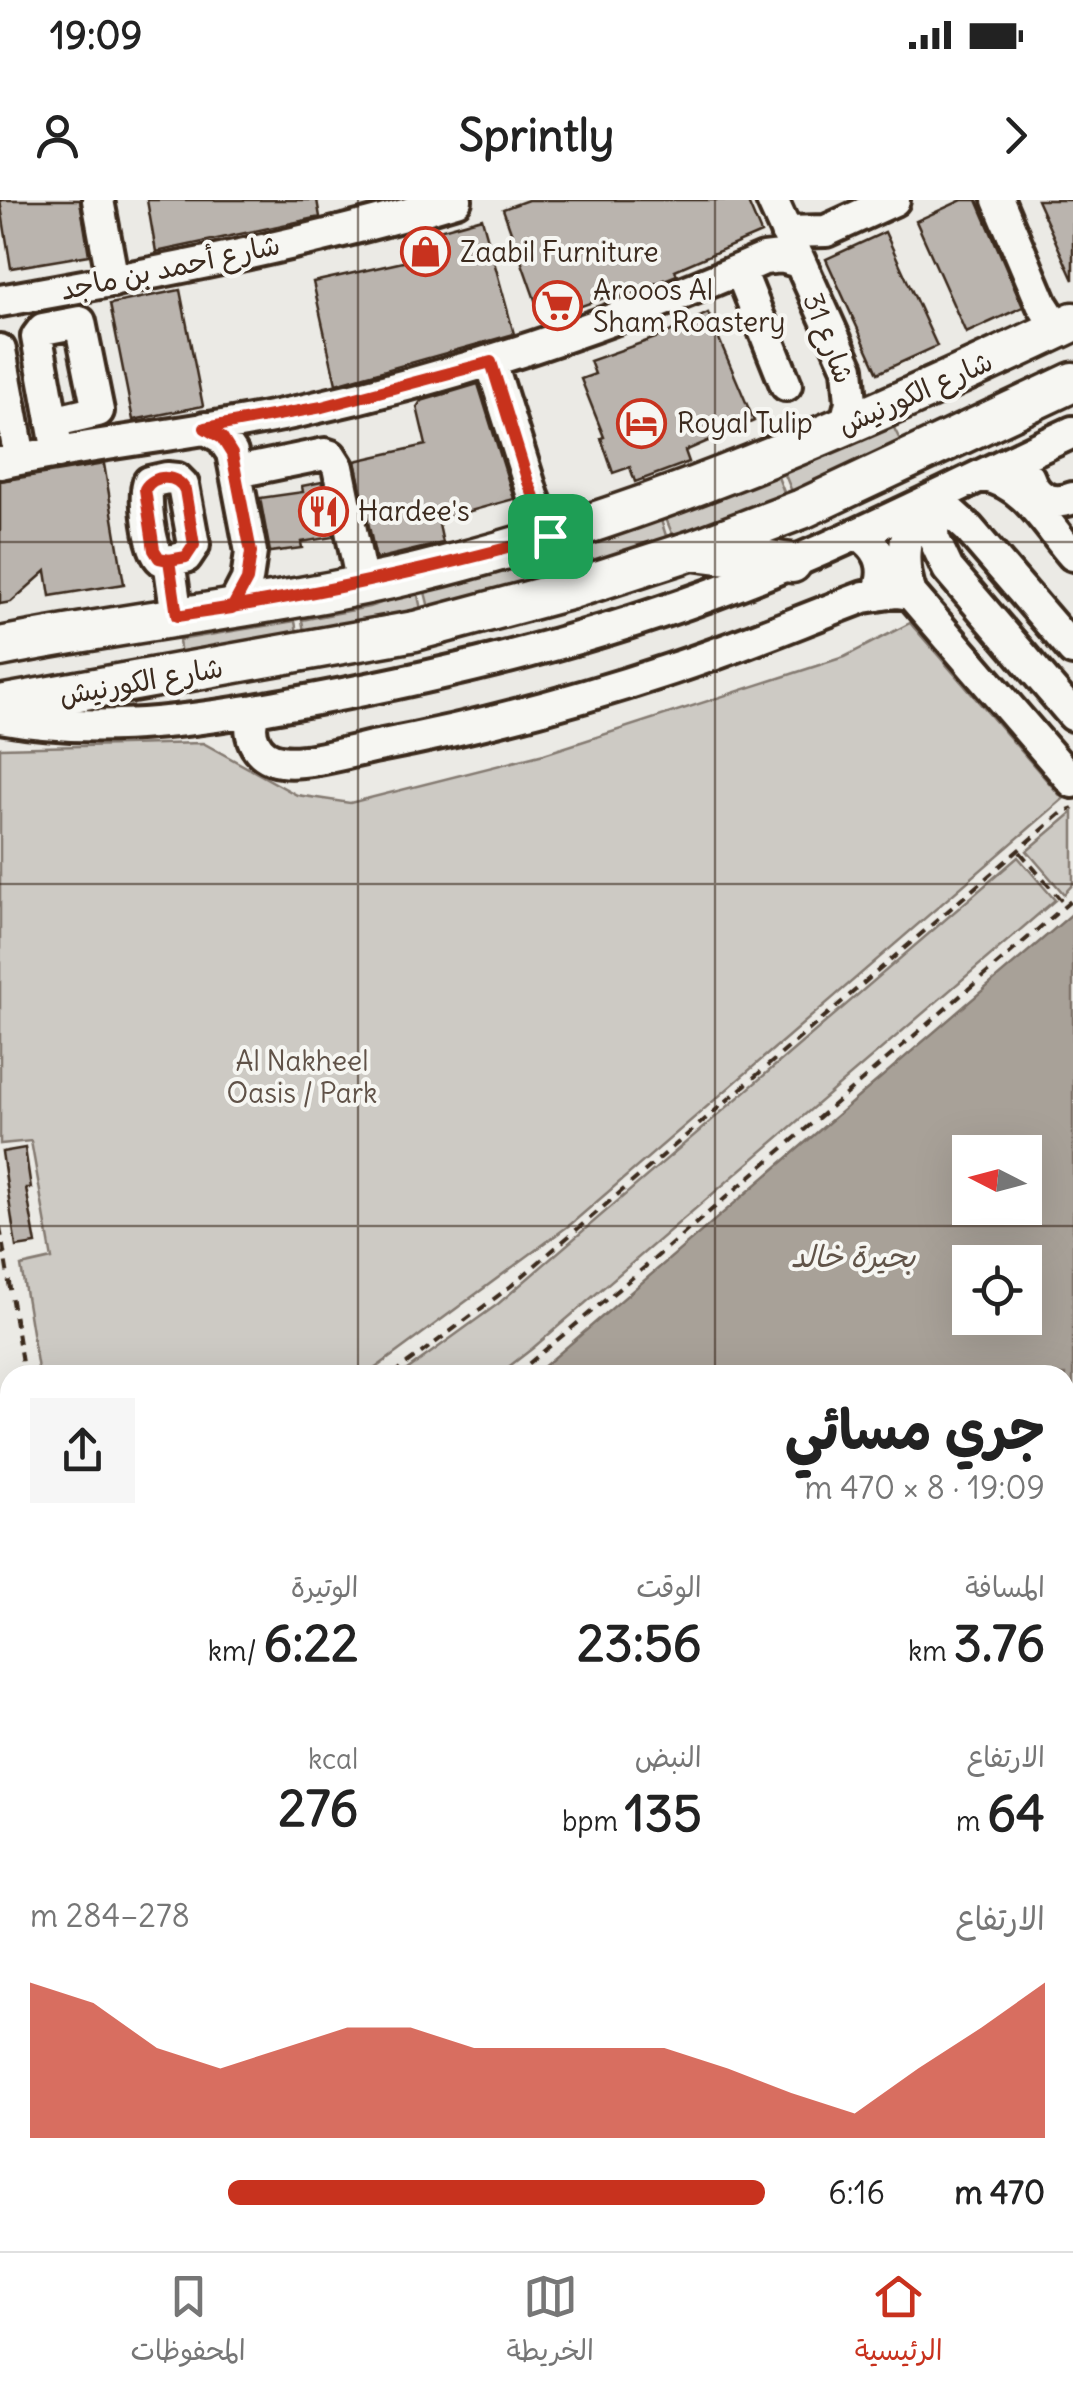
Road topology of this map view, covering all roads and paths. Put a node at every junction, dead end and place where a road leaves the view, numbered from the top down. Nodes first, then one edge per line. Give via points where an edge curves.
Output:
1 (98, 200) edge
2 (456, 200) edge
3 (772, 200) edge
4 (894, 200) edge
5 (998, 200) edge
6 (786, 232) junction
7 (798, 262) junction
8 (740, 270) junction
9 (114, 281) junction
10 (0, 302) edge
11 (1065, 325) edge
12 (0, 350) edge
13 (491, 362) junction
14 (1073, 382) edge
15 (786, 385) dead end
16 (52, 422) dead end
17 (846, 423) junction
18 (205, 428) junction
19 (1073, 432) edge
20 (1032, 451) junction
21 (58, 453) junction
22 (10, 460) edge
23 (237, 472) junction
24 (974, 481) junction
25 (1051, 499) edge
26 (928, 502) junction
27 (968, 528) junction
28 (858, 534) junction
29 (550, 536) junction
30 (1065, 546) edge
31 (692, 550) junction
32 (169, 560) dead end
33 (792, 564) junction
34 (362, 584) junction
35 (878, 594) junction
36 (911, 594) junction
37 (232, 608) junction
38 (177, 616) junction
39 (0, 646) edge
40 (1073, 650) edge
41 (149, 680) junction
42 (0, 705) edge
43 (255, 710) junction
44 (1073, 715) edge
45 (0, 717) edge
46 (1073, 782) edge
47 (1073, 808) edge
48 (1018, 850) junction
49 (1073, 899) edge
50 (1066, 905) junction
51 (0, 1227) edge
52 (22, 1365) edge
53 (405, 1365) edge
54 (526, 1365) edge

1 - 9 street
2 - 9 street, شارع أحمد بن ماجد
3 - 6 street, شارع 31
4 - 6 street via 826,230
5 - 11 street via 1042,304
6 - 7 street, شارع 31
7 - 8 street via 772,258
7 - 17 street, شارع 31 via 848,368
8 - 13 street
8 - 15 street
9 - 10 street, شارع أحمد بن ماجد
11 - 17 main road, شارع الكورنيش
12 - 22 street
13 - 18 street via 322,407
13 - 29 street
14 - 31 main road, شارع الكورنيش via 834,496
16 - 21 street
17 - 29 main road, شارع الكورنيش via 728,474
18 - 21 street
18 - 23 street via 228,445
19 - 20 street
20 - 24 street
20 - 25 street via 1029,476
21 - 22 street
23 - 34 street via 332,456
23 - 37 street via 251,562
24 - 25 street via 1010,484
24 - 26 street
24 - 27 street via 962,500
25 - 30 street
26 - 27 street
26 - 28 street
26 - 36 street via 904,538
26 - 44 street via 933,537 948,569
27 - 40 street
28 - 33 street
28 - 35 street via 880,556
29 - 34 main road, شارع الكورنيش
31 - 33 main road
31 - 41 main road, شارع الكورنيش via 415,631
32 - 38 street
33 - 43 street via 550,647
34 - 37 main road, شارع الكورنيش
35 - 36 street
35 - 43 street via 609,689 472,726 293,762 262,753 250,732
36 - 46 street
37 - 38 main road, شارع الكورنيش
37 - 41 main road via 210,628 146,642 137,665
38 - 39 main road, شارع الكورنيش
41 - 42 main road, شارع الكورنيش
43 - 45 street via 120,726
47 - 48 path
48 - 50 path
48 - 53 path via 512,1286
49 - 50 path
50 - 54 path
51 - 52 path

